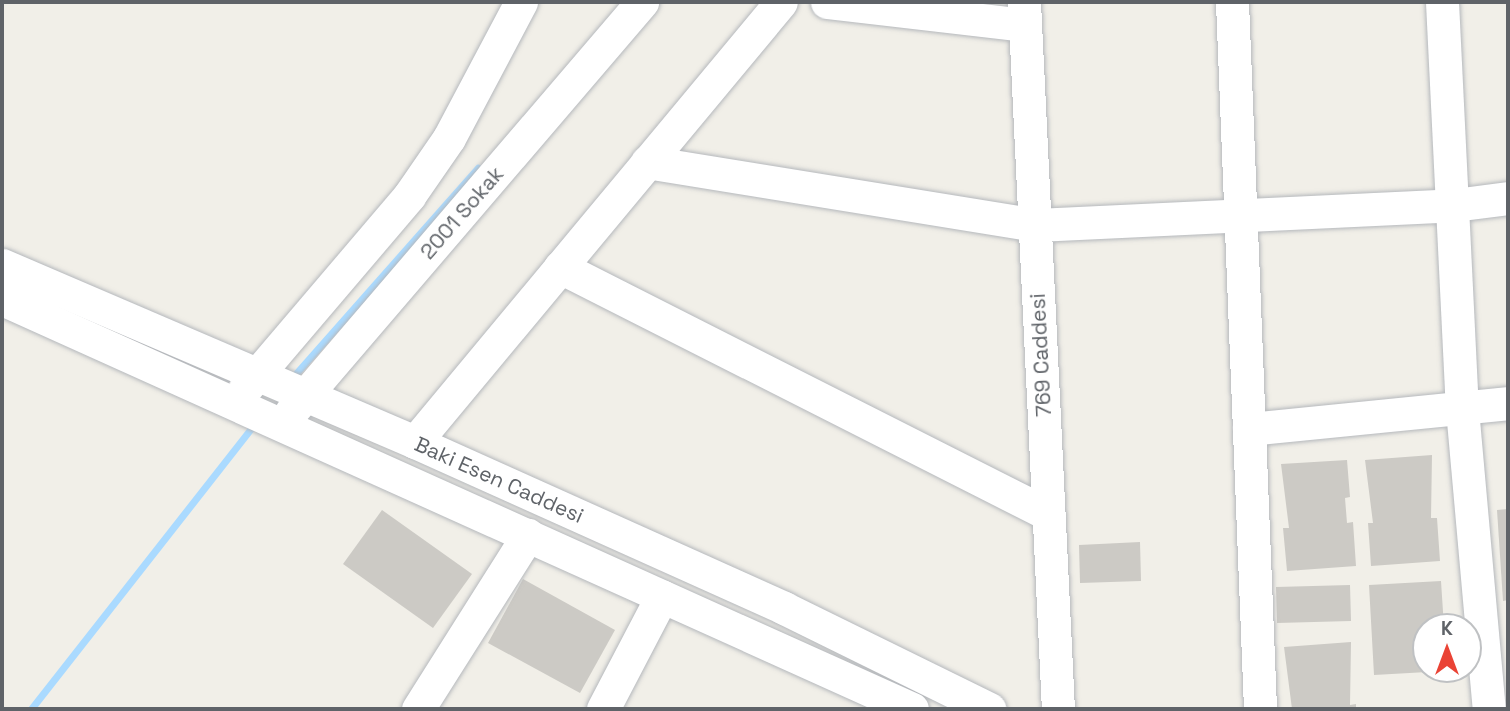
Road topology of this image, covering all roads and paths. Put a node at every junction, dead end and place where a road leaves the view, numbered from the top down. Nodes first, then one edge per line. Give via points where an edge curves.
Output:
1 (521, 2) edge
2 (642, 2) edge
3 (781, 2) edge
4 (827, 2) edge
5 (1231, 2) edge
6 (1442, 2) edge
7 (1025, 13) edge
8 (647, 162) junction
9 (1508, 198) edge
10 (1454, 205) junction
11 (1238, 217) junction
12 (1035, 225) junction
13 (2, 265) edge
14 (560, 267) junction
15 (2, 299) edge
16 (282, 386) junction
17 (1508, 403) edge
18 (1462, 409) junction
19 (259, 414) junction
20 (1249, 429) junction
21 (415, 442) junction
22 (1048, 514) junction
23 (528, 535) junction
24 (662, 596) junction
25 (892, 705) edge
26 (418, 709) edge
27 (603, 709) edge
28 (989, 709) edge
29 (1058, 709) edge
30 (1260, 709) edge
31 (1489, 709) edge

1 - 16 street via 449,138
2 - 16 street, 2001 Sokak
3 - 8 street
4 - 7 street
5 - 11 street
6 - 10 street
7 - 12 street, 769 Caddesi
8 - 12 street
8 - 14 street
9 - 10 street
10 - 11 street
10 - 18 street
11 - 12 street
11 - 20 street
12 - 22 street, 769 Caddesi
13 - 16 street, Baki Esen Caddesi
14 - 21 street
14 - 22 street
15 - 19 street, Baki Esen Caddesi
16 - 19 street
16 - 19 street, 2001 Sokak
16 - 21 street, Baki Esen Caddesi
17 - 18 street
18 - 20 street
18 - 31 street
19 - 23 street, Baki Esen Caddesi
20 - 30 street
21 - 28 street, Baki Esen Caddesi via 784,608
22 - 29 street, 769 Caddesi
23 - 24 street, Baki Esen Caddesi
23 - 26 street
24 - 25 street, Baki Esen Caddesi
24 - 27 street

